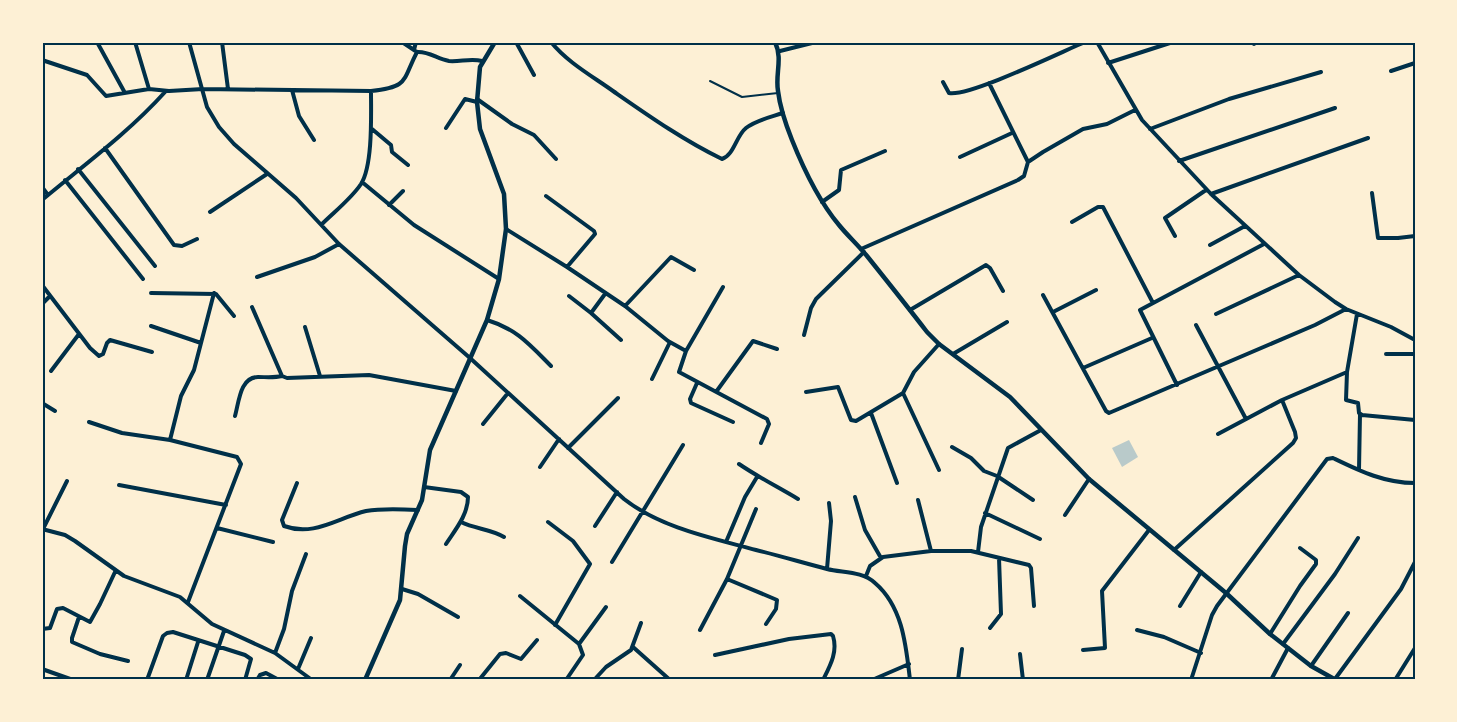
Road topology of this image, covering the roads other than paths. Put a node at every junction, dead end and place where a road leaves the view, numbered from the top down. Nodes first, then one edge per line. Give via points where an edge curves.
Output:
1 (97, 42) edge
2 (135, 42) edge
3 (189, 42) edge
4 (222, 42) edge
5 (402, 42) edge
6 (416, 42) edge
7 (495, 42) edge
8 (516, 42) edge
9 (551, 42) edge
10 (775, 42) edge
11 (816, 42) edge
12 (1085, 42) edge
13 (1097, 42) edge
14 (1173, 42) edge
15 (415, 51) junction
16 (780, 51) junction
17 (42, 60) edge
18 (482, 61) junction
19 (1108, 63) junction
20 (1415, 63) edge
21 (1391, 71) dead end
22 (1321, 72) dead end
23 (534, 75) dead end
24 (710, 81) dead end
25 (943, 82) dead end
26 (989, 83) junction
27 (203, 88) junction
28 (149, 89) junction
29 (228, 89) junction
30 (292, 90) junction
31 (165, 91) junction
32 (371, 91) junction
33 (124, 93) junction
34 (778, 93) junction
35 (477, 100) junction
36 (1335, 108) dead end
37 (1135, 110) junction
38 (783, 113) junction
39 (446, 128) dead end
40 (371, 129) junction
41 (1150, 129) junction
42 (1012, 133) junction
43 (1368, 138) dead end
44 (314, 140) dead end
45 (105, 148) junction
46 (885, 152) dead end
47 (960, 157) dead end
48 (556, 159) dead end
49 (1179, 161) junction
50 (1028, 162) junction
51 (408, 165) dead end
52 (78, 169) junction
53 (267, 174) junction
54 (64, 180) junction
55 (362, 182) junction
56 (42, 187) edge
57 (1207, 189) junction
58 (403, 191) dead end
59 (1372, 193) dead end
60 (1211, 194) junction
61 (48, 195) junction
62 (546, 196) dead end
63 (42, 200) edge
64 (822, 202) junction
65 (389, 206) junction
66 (210, 212) dead end
67 (1072, 222) dead end
68 (321, 224) junction
69 (1245, 226) junction
70 (506, 230) junction
71 (1415, 236) edge
72 (1174, 237) dead end
73 (197, 239) dead end
74 (339, 243) junction
75 (1264, 244) junction
76 (1210, 245) dead end
77 (862, 250) junction
78 (155, 266) dead end
79 (567, 267) junction
80 (694, 270) dead end
81 (1299, 275) junction
82 (257, 277) dead end
83 (143, 279) dead end
84 (499, 279) junction
85 (42, 285) edge
86 (723, 287) dead end
87 (1096, 290) dead end
88 (1003, 291) dead end
89 (151, 293) dead end
90 (214, 293) junction
91 (605, 294) junction
92 (1043, 295) dead end
93 (51, 296) junction
94 (569, 296) dead end
95 (1153, 303) junction
96 (42, 304) edge
97 (625, 306) junction
98 (252, 307) dead end
99 (1346, 309) junction
100 (910, 310) junction
101 (1053, 312) junction
102 (591, 313) junction
103 (1216, 314) dead end
104 (1357, 314) junction
105 (234, 316) dead end
106 (487, 320) junction
107 (1007, 322) dead end
108 (1196, 325) dead end
109 (151, 326) dead end
110 (305, 327) dead end
111 (79, 334) junction
112 (804, 335) dead end
113 (1152, 338) junction
114 (621, 340) dead end
115 (1415, 340) edge
116 (670, 342) junction
117 (201, 343) junction
118 (939, 344) junction
119 (777, 349) dead end
120 (686, 351) junction
121 (152, 352) dead end
122 (953, 354) junction
123 (1386, 354) dead end
124 (1415, 354) edge
125 (471, 358) junction
126 (551, 366) dead end
127 (1217, 367) junction
128 (1083, 368) junction
129 (51, 371) dead end
130 (1347, 372) junction
131 (282, 376) junction
132 (320, 376) junction
133 (652, 379) dead end
134 (697, 383) junction
135 (1177, 385) junction
136 (457, 391) junction
137 (716, 392) junction
138 (806, 392) dead end
139 (508, 393) junction
140 (903, 393) junction
141 (618, 398) dead end
142 (1282, 400) junction
143 (42, 403) edge
144 (55, 411) dead end
145 (871, 413) junction
146 (1360, 414) junction
147 (235, 416) dead end
148 (1246, 419) junction
149 (1415, 420) edge
150 (89, 422) dead end
151 (733, 422) dead end
152 (483, 424) dead end
153 (1041, 430) junction
154 (1218, 434) dead end
155 (170, 440) junction
156 (559, 440) junction
157 (761, 443) dead end
158 (683, 445) dead end
159 (952, 447) dead end
160 (568, 448) junction
161 (739, 464) dead end
162 (540, 467) dead end
163 (939, 470) dead end
164 (1359, 471) junction
165 (998, 476) junction
166 (757, 477) junction
167 (1089, 479) junction
168 (67, 481) dead end
169 (297, 483) dead end
170 (897, 483) dead end
171 (1415, 483) edge
172 (119, 485) dead end
173 (424, 487) junction
174 (617, 492) junction
175 (855, 497) dead end
176 (798, 499) dead end
177 (918, 500) dead end
178 (1033, 500) dead end
179 (829, 503) dead end
180 (226, 505) junction
181 (756, 509) dead end
182 (418, 510) junction
183 (643, 512) junction
184 (985, 513) junction
185 (1065, 515) dead end
186 (461, 522) junction
187 (548, 522) dead end
188 (595, 526) dead end
189 (217, 528) junction
190 (42, 529) edge
191 (1149, 530) junction
192 (504, 537) dead end
193 (1358, 538) dead end
194 (1040, 539) dead end
195 (273, 542) dead end
196 (726, 542) junction
197 (446, 544) dead end
198 (741, 546) junction
199 (1300, 548) dead end
200 (931, 550) junction
201 (1174, 550) junction
202 (978, 552) junction
203 (306, 554) dead end
204 (881, 558) junction
205 (999, 558) junction
206 (612, 562) dead end
207 (1415, 562) edge
208 (827, 569) junction
209 (115, 572) junction
210 (1201, 572) junction
211 (866, 576) junction
212 (727, 579) junction
213 (402, 589) junction
214 (1226, 593) junction
215 (519, 596) dead end
216 (188, 602) junction
217 (1034, 606) dead end
218 (1180, 606) dead end
219 (606, 607) dead end
220 (1348, 613) dead end
221 (458, 616) dead end
222 (79, 617) junction
223 (641, 624) dead end
224 (766, 624) dead end
225 (555, 625) junction
226 (990, 628) dead end
227 (42, 629) edge
228 (700, 630) dead end
229 (1137, 630) dead end
230 (224, 631) junction
231 (1270, 634) junction
232 (311, 638) dead end
233 (537, 640) dead end
234 (198, 642) junction
235 (579, 644) junction
236 (1285, 646) junction
237 (218, 647) junction
238 (633, 647) junction
239 (1415, 648) edge
240 (962, 649) dead end
241 (1083, 650) dead end
242 (275, 653) junction
243 (1201, 653) junction
244 (1020, 654) dead end
245 (715, 655) dead end
246 (128, 661) dead end
247 (909, 664) junction
248 (460, 665) dead end
249 (1311, 666) junction
250 (42, 669) edge
251 (298, 669) junction
252 (73, 680) edge
253 (147, 680) edge
254 (186, 680) edge
255 (207, 680) edge
256 (245, 680) edge
257 (257, 680) edge
258 (279, 680) edge
259 (312, 680) edge
260 (365, 680) edge
261 (450, 680) edge
262 (479, 680) edge
263 (566, 680) edge
264 (594, 680) edge
265 (670, 680) edge
266 (823, 680) edge
267 (872, 680) edge
268 (910, 680) edge
269 (958, 680) edge
270 (1023, 680) edge
271 (1191, 680) edge
272 (1272, 680) edge
273 (1336, 680) edge
274 (1395, 680) edge

1 - 33 street
2 - 28 street
3 - 27 street
4 - 29 street
5 - 15 street
6 - 15 street
7 - 18 street
8 - 23 street
9 - 38 street via 586,73 672,132 722,159 728,157 747,127
10 - 16 street
11 - 16 street
12 - 26 street
13 - 19 street
14 - 19 street
15 - 18 street via 449,61
15 - 32 street via 407,77 400,84
16 - 34 street
17 - 33 street via 87,75 106,96
18 - 35 street
19 - 37 street
20 - 21 street
22 - 41 street via 1229,99
24 - 34 lane via 742,97
25 - 26 street via 953,94
26 - 42 street
27 - 29 street
27 - 31 street
27 - 53 street via 207,107 219,127
28 - 31 street
28 - 33 street
29 - 30 street
30 - 32 street
30 - 44 street via 299,116
31 - 45 street via 140,119
32 - 40 street
34 - 38 street
35 - 39 street via 465,99
35 - 48 street via 534,135
35 - 70 street via 482,135 504,194
36 - 49 street
37 - 41 street
37 - 50 street via 1107,124 1083,129
38 - 64 street via 799,157
40 - 51 street
40 - 55 street
41 - 49 street
42 - 47 street
42 - 50 street
43 - 60 street
45 - 52 street
45 - 73 street via 174,245
46 - 64 street via 841,170 839,190
49 - 57 street
50 - 77 street via 1024,176 1018,180
52 - 54 street
52 - 78 street
53 - 66 street
53 - 68 street
54 - 61 street
54 - 83 street
55 - 65 street
55 - 68 street
56 - 61 street
57 - 60 street
57 - 72 street via 1165,218
58 - 65 street
59 - 71 street via 1378,238
60 - 69 street
61 - 63 street
62 - 79 street via 595,234
64 - 77 street
65 - 84 street
67 - 95 street via 1103,207
68 - 74 street
69 - 75 street
69 - 76 street
70 - 79 street
70 - 84 street
74 - 82 street
74 - 125 street
75 - 81 street
75 - 95 street
77 - 100 street
77 - 112 street via 816,298
79 - 91 street
80 - 97 street via 674,258 668,259
81 - 99 street
81 - 103 street
84 - 106 street
85 - 93 street
86 - 120 street
87 - 101 street
88 - 100 street via 986,265
89 - 90 street
90 - 105 street
90 - 117 street
91 - 97 street
91 - 102 street
92 - 101 street
93 - 96 street
93 - 111 street
94 - 102 street
95 - 113 street via 1139,313
97 - 116 street
98 - 131 street
99 - 104 street
99 - 127 street
100 - 118 street
101 - 128 street
102 - 114 street
104 - 115 street
104 - 130 street
106 - 125 street
106 - 126 street via 520,335
107 - 122 street
108 - 127 street
109 - 117 street
110 - 132 street
111 - 121 street via 100,357 110,340
111 - 129 street
113 - 128 street
113 - 135 street
116 - 120 street
116 - 133 street
117 - 155 street
118 - 122 street
118 - 140 street via 914,372
119 - 137 street via 753,341
120 - 134 street via 679,372
122 - 153 street via 1010,397
123 - 124 street
125 - 136 street
125 - 139 street
127 - 135 street
127 - 148 street
128 - 135 street via 1109,413
130 - 142 street
130 - 146 street via 1346,399 1358,403
131 - 132 street
131 - 147 street via 248,379
132 - 136 street via 369,375
134 - 137 street
134 - 151 street via 691,403
136 - 173 street via 430,450
137 - 157 street via 769,421
138 - 145 street via 836,387 853,421
139 - 152 street
139 - 156 street
140 - 145 street
140 - 163 street
141 - 160 street
142 - 148 street
142 - 201 street via 1295,432 1293,443
143 - 144 street
145 - 170 street
146 - 149 street
146 - 164 street
148 - 154 street
150 - 155 street via 122,433
153 - 165 street via 1008,448
153 - 167 street
155 - 180 street via 240,460 242,464
156 - 160 street
156 - 162 street
158 - 183 street
159 - 165 street via 984,471
160 - 174 street
161 - 166 street
164 - 171 street via 1384,480
164 - 214 street via 1334,458 1327,459
165 - 178 street
165 - 184 street
166 - 176 street
166 - 196 street
167 - 185 street
167 - 191 street
168 - 190 street
169 - 182 street via 282,520 284,526 297,530 320,528 366,511
172 - 180 street
173 - 182 street
173 - 186 street via 466,495 468,504
174 - 183 street
174 - 188 street
175 - 204 street via 865,530
177 - 200 street
179 - 208 street
180 - 189 street
181 - 198 street
182 - 213 street via 407,534
183 - 196 street
183 - 206 street
184 - 194 street
184 - 202 street
186 - 192 street
186 - 197 street
187 - 225 street via 573,541 590,564
189 - 195 street
189 - 216 street
190 - 209 street via 65,535
191 - 201 street
191 - 241 street via 1102,591 1105,648
193 - 236 street
196 - 198 street
198 - 208 street
198 - 212 street
199 - 231 street via 1316,564
200 - 202 street
200 - 204 street
201 - 210 street
202 - 205 street
203 - 242 street
204 - 211 street via 870,566
205 - 217 street via 1029,565
205 - 226 street via 1001,614
207 - 273 street via 1401,589
208 - 211 street
209 - 216 street
209 - 222 street via 93,619 87,622
210 - 214 street
210 - 218 street
211 - 247 street via 880,587 899,619
212 - 224 street via 777,600
212 - 228 street
213 - 221 street
213 - 260 street
214 - 231 street
214 - 243 street via 1212,615
215 - 225 street
216 - 230 street
219 - 235 street
220 - 249 street
222 - 227 street via 57,609 50,628
222 - 246 street via 72,642
223 - 238 street
225 - 235 street
229 - 243 street
230 - 237 street
230 - 242 street
231 - 236 street
232 - 251 street
233 - 262 street via 521,658 500,654
234 - 237 street
234 - 253 street via 167,633 159,644
234 - 254 street
235 - 263 street via 583,655
236 - 249 street
236 - 272 street
237 - 255 street
237 - 256 street via 250,659
238 - 264 street
238 - 265 street
239 - 274 street
240 - 269 street
242 - 251 street
243 - 271 street
244 - 270 street
245 - 266 street via 831,634 835,641 833,660
247 - 267 street
247 - 268 street
248 - 261 street
249 - 273 street
250 - 252 street
251 - 259 street
257 - 258 street via 262,673

